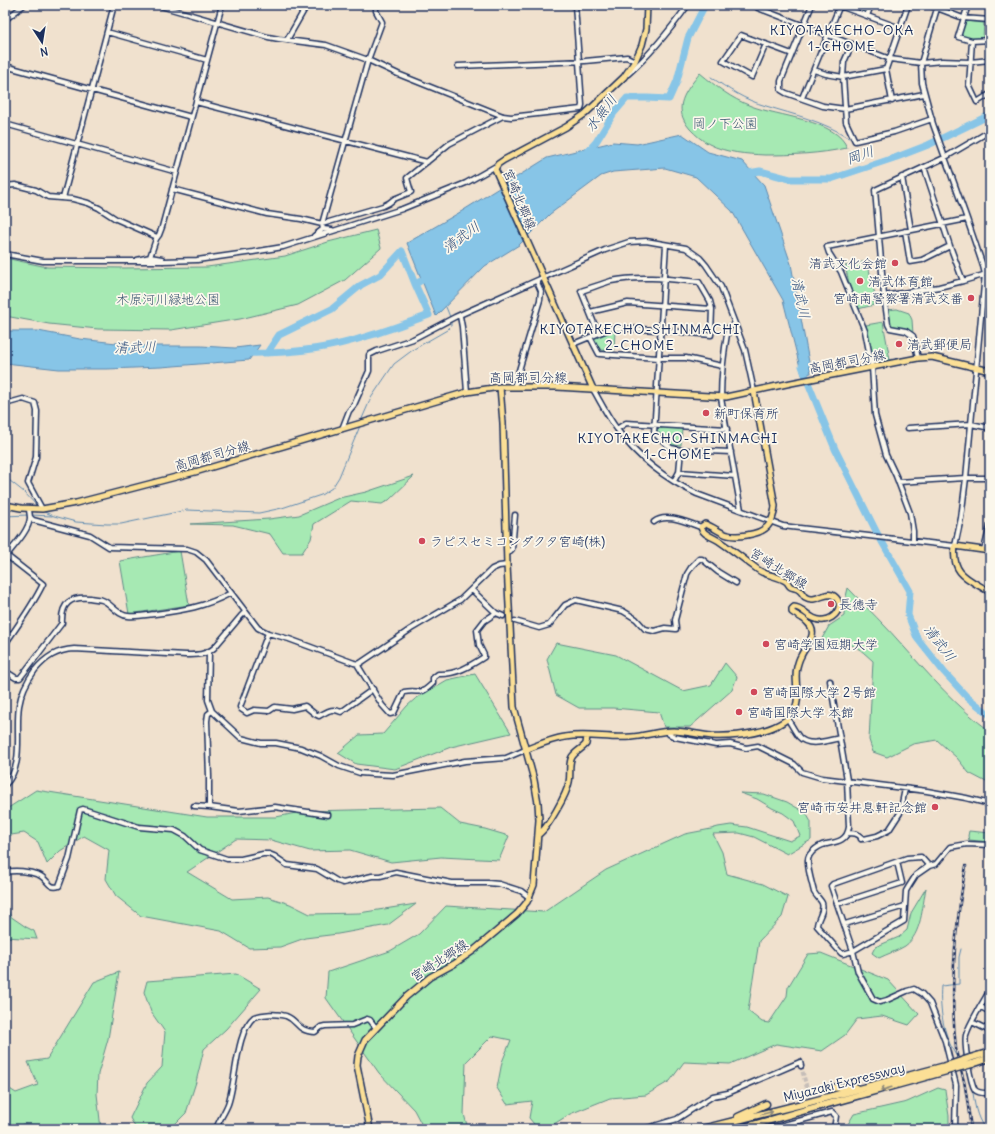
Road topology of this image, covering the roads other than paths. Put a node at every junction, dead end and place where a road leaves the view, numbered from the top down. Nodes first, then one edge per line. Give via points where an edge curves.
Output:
1 (24, 5) edge
2 (114, 5) edge
3 (157, 5) edge
4 (222, 5) edge
5 (307, 5) edge
6 (376, 5) edge
7 (575, 5) edge
8 (647, 5) edge
9 (688, 5) edge
10 (760, 5) edge
11 (812, 5) edge
12 (840, 5) edge
13 (871, 5) edge
14 (908, 5) edge
15 (929, 5) edge
16 (968, 5) edge
17 (938, 6) edge
18 (867, 16) junction
19 (963, 18) junction
20 (5, 20) edge
21 (990, 20) edge
22 (218, 22) junction
23 (803, 26) junction
24 (900, 28) junction
25 (107, 32) junction
26 (828, 36) junction
27 (287, 40) junction
28 (990, 40) edge
29 (972, 41) junction
30 (766, 44) junction
31 (852, 44) junction
32 (792, 54) junction
33 (890, 59) junction
34 (207, 60) junction
35 (368, 60) junction
36 (990, 60) edge
37 (580, 61) junction
38 (635, 61) junction
39 (970, 62) junction
40 (921, 63) junction
41 (5, 66) edge
42 (458, 66) dead end
43 (886, 69) junction
44 (814, 70) junction
45 (624, 77) junction
46 (843, 77) junction
47 (92, 89) junction
48 (924, 94) junction
49 (990, 94) edge
50 (802, 98) junction
51 (892, 101) junction
52 (196, 102) junction
53 (845, 108) junction
54 (583, 111) junction
55 (503, 116) junction
56 (191, 117) junction
57 (932, 119) junction
58 (5, 124) edge
59 (990, 132) edge
60 (346, 141) junction
61 (77, 144) junction
62 (944, 156) junction
63 (427, 162) junction
64 (924, 167) junction
65 (495, 168) junction
66 (176, 172) junction
67 (902, 177) junction
68 (5, 186) edge
69 (172, 189) junction
70 (63, 198) junction
71 (967, 219) junction
72 (943, 224) junction
73 (322, 226) junction
74 (911, 230) junction
75 (334, 231) junction
76 (906, 231) junction
77 (879, 236) junction
78 (157, 237) junction
79 (312, 238) junction
80 (666, 245) junction
81 (950, 246) junction
82 (5, 254) edge
83 (150, 257) junction
84 (135, 261) junction
85 (163, 262) junction
86 (990, 273) edge
87 (984, 274) junction
88 (543, 278) junction
89 (663, 278) junction
90 (963, 281) junction
91 (537, 282) junction
92 (884, 296) junction
93 (662, 305) junction
94 (712, 309) junction
95 (590, 312) junction
96 (460, 316) junction
97 (735, 324) junction
98 (660, 330) junction
99 (598, 333) junction
100 (590, 337) junction
101 (573, 344) junction
102 (658, 358) junction
103 (918, 358) junction
104 (722, 366) junction
105 (976, 367) junction
106 (870, 368) junction
107 (990, 371) edge
108 (514, 386) junction
109 (500, 387) junction
110 (593, 390) junction
111 (754, 391) junction
112 (467, 392) junction
113 (656, 393) junction
114 (721, 398) junction
115 (5, 404) edge
116 (654, 424) junction
117 (971, 424) junction
118 (908, 428) dead end
119 (990, 428) edge
120 (342, 429) junction
121 (617, 429) junction
122 (727, 429) junction
123 (681, 450) junction
124 (731, 452) junction
125 (679, 472) junction
126 (735, 476) junction
127 (966, 478) junction
128 (990, 478) edge
129 (674, 481) junction
130 (898, 482) junction
131 (5, 505) edge
132 (29, 508) junction
133 (42, 509) junction
134 (741, 510) junction
135 (515, 515) dead end
136 (30, 517) junction
137 (771, 521) junction
138 (654, 522) dead end
139 (990, 524) edge
140 (701, 527) junction
141 (913, 541) junction
142 (955, 546) junction
143 (987, 550) edge
144 (507, 554) junction
145 (6, 556) edge
146 (507, 565) junction
147 (736, 583) dead end
148 (472, 590) junction
149 (990, 592) edge
150 (231, 593) junction
151 (245, 612) junction
152 (496, 614) junction
153 (503, 616) dead end
154 (515, 621) dead end
155 (268, 634) junction
156 (5, 644) edge
157 (209, 652) junction
158 (357, 664) junction
159 (5, 671) edge
160 (830, 681) dead end
161 (373, 690) junction
162 (212, 711) junction
163 (788, 718) junction
164 (668, 731) junction
165 (587, 736) junction
166 (840, 738) junction
167 (525, 750) junction
168 (847, 780) junction
169 (5, 785) edge
170 (905, 789) junction
171 (990, 804) edge
172 (194, 806) dead end
173 (208, 806) junction
174 (328, 814) dead end
175 (848, 833) junction
176 (538, 835) junction
177 (990, 845) edge
178 (897, 862) junction
179 (929, 866) junction
180 (5, 872) edge
181 (530, 898) junction
182 (837, 904) junction
183 (905, 906) junction
184 (845, 924) junction
185 (853, 951) junction
186 (990, 990) edge
187 (981, 1007) junction
188 (990, 1012) edge
189 (972, 1022) junction
190 (376, 1028) junction
191 (990, 1032) edge
192 (990, 1052) edge
193 (990, 1058) edge
194 (971, 1061) junction
195 (801, 1066) dead end
196 (950, 1068) junction
197 (867, 1087) junction
198 (827, 1088) dead end
199 (990, 1093) edge
200 (766, 1104) dead end
201 (725, 1123) junction
202 (216, 1129) edge
203 (370, 1129) edge
204 (644, 1129) edge
205 (702, 1129) edge
206 (740, 1129) edge
207 (769, 1129) edge
208 (834, 1129) edge
209 (955, 1129) edge

1 - 20 street
2 - 25 street
3 - 22 street
4 - 22 street
5 - 27 street
6 - 35 street via 382,22
7 - 37 street
8 - 38 main road, 宮崎北郷線 via 646,29
9 - 45 street via 642,62
10 - 23 street via 758,8
11 - 23 street
12 - 18 street
12 - 26 street
13 - 18 street
14 - 24 street
15 - 17 street
16 - 19 street
17 - 19 street
17 - 40 street
18 - 24 street
19 - 21 street
19 - 29 street via 958,37
22 - 27 street
22 - 34 street
23 - 26 street
23 - 32 street
24 - 33 street
25 - 34 street
25 - 47 street
26 - 31 street
26 - 44 street
27 - 35 street via 326,45
28 - 29 street
29 - 39 street
30 - 30 street via 741,35 723,61 752,77
30 - 32 street
31 - 33 street
31 - 46 street via 844,62
32 - 50 street via 781,81 781,90
33 - 40 street
33 - 43 street
34 - 52 street
35 - 55 street
35 - 60 street
36 - 39 street
37 - 38 street via 627,57
37 - 42 street
37 - 54 street
38 - 45 main road, 宮崎北郷線
39 - 40 street
39 - 49 street via 969,85 977,102
40 - 48 street
41 - 47 street
43 - 46 street
43 - 51 street
44 - 46 street
44 - 50 street
45 - 54 main road, 宮崎北郷線
46 - 53 street
47 - 56 street
47 - 61 street
48 - 51 street
48 - 57 street
50 - 53 street via 823,106
51 - 53 street
52 - 56 street
52 - 60 street
53 - 57 street via 846,122 855,141 894,132
54 - 55 street
54 - 65 main road, 宮崎北郷線 via 566,127 504,160
55 - 63 street via 457,140
56 - 66 street
57 - 62 street
58 - 61 street
59 - 62 street
60 - 63 street
60 - 73 street
61 - 66 street
61 - 70 street
62 - 64 street
62 - 71 street
63 - 73 street via 407,178 411,192 389,204
64 - 67 street
64 - 72 street
65 - 75 street via 414,205
65 - 88 main road, 宮崎北郷線
66 - 69 street
67 - 74 street
67 - 77 street via 875,190
68 - 70 street via 15,185 36,190 48,197
69 - 73 street
69 - 78 street
70 - 78 street via 88,203
71 - 72 street
71 - 87 street
72 - 74 street
72 - 81 street
73 - 75 street
73 - 79 street
74 - 76 street
75 - 79 street
76 - 77 street
76 - 81 street via 910,262 922,260
77 - 92 street
77 - 106 street via 827,247 841,272 865,331
78 - 83 street
79 - 85 street via 253,252
80 - 88 street via 646,241 629,242 597,253
80 - 89 street
80 - 97 street via 686,248 700,258 721,287
81 - 90 street
82 - 84 street via 43,261
83 - 84 street
83 - 85 street via 162,259
84 - 85 street
86 - 87 street
87 - 90 street
87 - 105 street
88 - 91 street
88 - 101 main road, 宮崎北郷線
89 - 93 street
89 - 94 street via 699,282
89 - 95 street via 611,281 581,291
90 - 92 street
91 - 96 street
91 - 108 street via 541,291 540,300
92 - 103 street via 890,328 913,336
93 - 94 street
93 - 95 street via 628,303
93 - 98 street
94 - 98 street via 711,335
95 - 99 street
96 - 112 street
96 - 120 street via 413,339 369,355 369,371
97 - 104 street via 728,328
97 - 111 street via 746,350
98 - 99 street via 612,328
98 - 102 street
99 - 100 street
100 - 101 street
100 - 102 street via 599,354
101 - 110 main road, 宮崎北郷線
102 - 104 street via 686,358
102 - 113 street
103 - 105 main road, 高岡都司分線 via 932,357
103 - 106 main road, 高岡都司分線
104 - 114 street
105 - 107 main road, 高岡都司分線
105 - 117 street
106 - 111 main road, 高岡都司分線
106 - 130 street via 875,415 886,455
108 - 109 main road, 高岡都司分線
108 - 110 main road, 高岡都司分線
109 - 112 main road, 高岡都司分線
109 - 144 main road, 宮崎北郷線
110 - 113 main road, 高岡都司分線
110 - 121 street
111 - 114 main road, 高岡都司分線
111 - 137 main road via 775,506
112 - 120 main road, 高岡都司分線
113 - 114 main road, 高岡都司分線
113 - 116 street
114 - 122 street
115 - 133 street via 23,399 35,403 36,457 28,483
116 - 121 street via 626,423
116 - 122 street
116 - 123 street via 654,433 671,448
117 - 118 street
117 - 119 street
117 - 127 street
120 - 133 main road, 高岡都司分線 via 147,485 70,505
121 - 129 street via 643,457
122 - 124 street
123 - 124 street
123 - 125 street
124 - 126 street
125 - 126 street
125 - 129 street
126 - 134 street
127 - 128 street
127 - 130 street
127 - 142 street
129 - 134 street via 697,494
130 - 141 street via 910,513
131 - 132 main road, 高岡都司分線
132 - 133 main road, 高岡都司分線
132 - 136 street
134 - 137 street
135 - 144 street via 512,549
136 - 145 street via 22,536
136 - 150 street via 33,520 90,535 109,547 192,550 202,556
137 - 140 main road, 宮崎北郷線 via 760,533 742,536 727,535 705,524
137 - 141 street via 791,527
138 - 140 street via 660,518 669,518
139 - 143 street
140 - 163 main road, 宮崎北郷線 via 705,534 721,542 762,573 786,582 805,597 819,599 826,594 836,597 838,609 830,619 822,620 807,615 800,608 792,609 792,612 812,626 813,632 800,656 796,671 798,697
141 - 142 street
142 - 143 main road
142 - 149 main road via 954,561 963,576
144 - 146 main road, 宮崎北郷線
145 - 156 street via 43,584 24,618
146 - 148 street via 492,569
146 - 167 main road, 宮崎北郷線 via 514,707
147 - 154 street via 699,559 687,574 675,620 676,629 645,629 623,611 576,600 565,605 549,626 539,628
148 - 152 street
148 - 158 street
150 - 151 street
150 - 159 street via 188,609 133,616 124,616 103,600 73,599 61,613 62,623 20,678
151 - 155 street via 258,628
151 - 157 street
152 - 153 street
152 - 161 street via 484,621 477,630 478,645 484,657 475,663 456,672 438,674 433,678 433,683 419,693 404,692 394,713 390,714
155 - 158 street
155 - 161 street via 240,707 247,713 254,710 269,711 275,708 292,709 301,706 319,716 327,711 342,712
157 - 162 street via 208,700
157 - 169 street via 186,655 74,648 49,656 30,677 21,697 16,767
158 - 161 street
160 - 166 street
162 - 167 street via 241,738 301,748 360,773 393,775 465,761 506,758
162 - 173 street via 208,714 207,721
163 - 164 main road via 766,730 728,736
163 - 166 street via 799,737 805,742
164 - 165 main road via 632,737
164 - 168 street via 675,737 716,745 730,744 746,748 758,746 794,764 806,774
165 - 167 main road via 556,738
165 - 176 main road via 586,744 570,761 566,794 545,830
166 - 168 street
167 - 176 main road, 宮崎北郷線 via 538,803
168 - 170 street
168 - 175 street
170 - 171 street
170 - 175 street via 900,813 889,830 864,839 855,833
172 - 173 street
173 - 174 street via 239,811 275,807
175 - 185 street via 840,841 818,847 809,855 807,861 814,892 822,905 817,926 841,953
176 - 181 main road, 宮崎北郷線 via 534,885
177 - 179 street via 951,846 936,864
178 - 179 street via 921,857
178 - 182 street via 833,884 831,886
178 - 182 street via 902,883
179 - 183 street via 916,875 909,886
180 - 181 street via 36,874 42,876 52,887 60,886 80,810 85,810 135,826 177,831 200,850 227,859 269,854 287,866 317,869 343,883 396,872 452,884 499,884 521,891
181 - 190 main road, 宮崎北郷線 via 517,914 473,951 415,988
182 - 184 street
183 - 184 street
183 - 185 street via 904,921
184 - 185 street
185 - 209 street via 858,972 873,998 880,1002 914,989 930,1003 945,1041 956,1085
186 - 187 street
187 - 188 street
187 - 189 street
189 - 191 street
189 - 199 street via 966,1034 965,1048 973,1084 980,1093
190 - 202 street via 367,1019 352,1025 326,1026 309,1032 302,1030 286,1016 269,1015 254,1018 248,1023 237,1058 228,1104
190 - 203 main road, 宮崎北郷線 via 362,1046 357,1065
192 - 194 highway, Miyazaki Expressway
193 - 194 highway, Miyazaki Expressway
194 - 196 highway, Miyazaki Expressway, bridge
195 - 204 street via 800,1062 728,1093 713,1096 677,1119
196 - 197 highway, Miyazaki Expressway
196 -> 206 highway, Miyazaki Expressway
197 - 198 highway
201 -> 197 highway, Miyazaki Expressway
200 - 201 highway
201 - 205 highway, Miyazaki Expressway
207 - 208 street via 832,1112 836,1116

